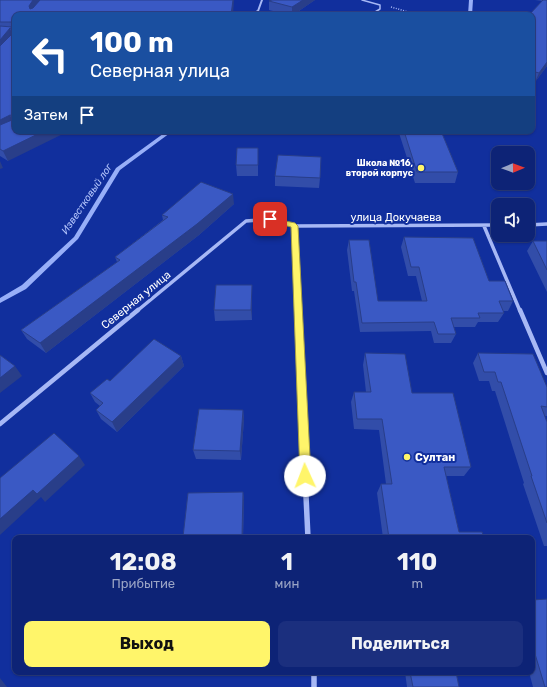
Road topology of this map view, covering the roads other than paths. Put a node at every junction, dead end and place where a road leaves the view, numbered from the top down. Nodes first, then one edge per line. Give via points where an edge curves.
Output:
1 (262, 0) edge
2 (362, 0) edge
3 (258, 12) edge
4 (375, 12) edge
5 (547, 224) edge
6 (535, 225) edge
7 (295, 226) junction
8 (484, 226) junction
9 (491, 226) edge
10 (547, 372) edge
11 (0, 424) edge
12 (308, 535) edge
13 (314, 675) edge
14 (314, 687) edge

1 - 3 street
2 - 4 lane via 380,5 380,9
5 - 6 street
7 - 8 street, улица Докучаева
7 - 11 street, Северная улица via 270,219 246,221
7 - 12 street
8 - 9 street, улица Докучаева
8 - 10 street
13 - 14 street

